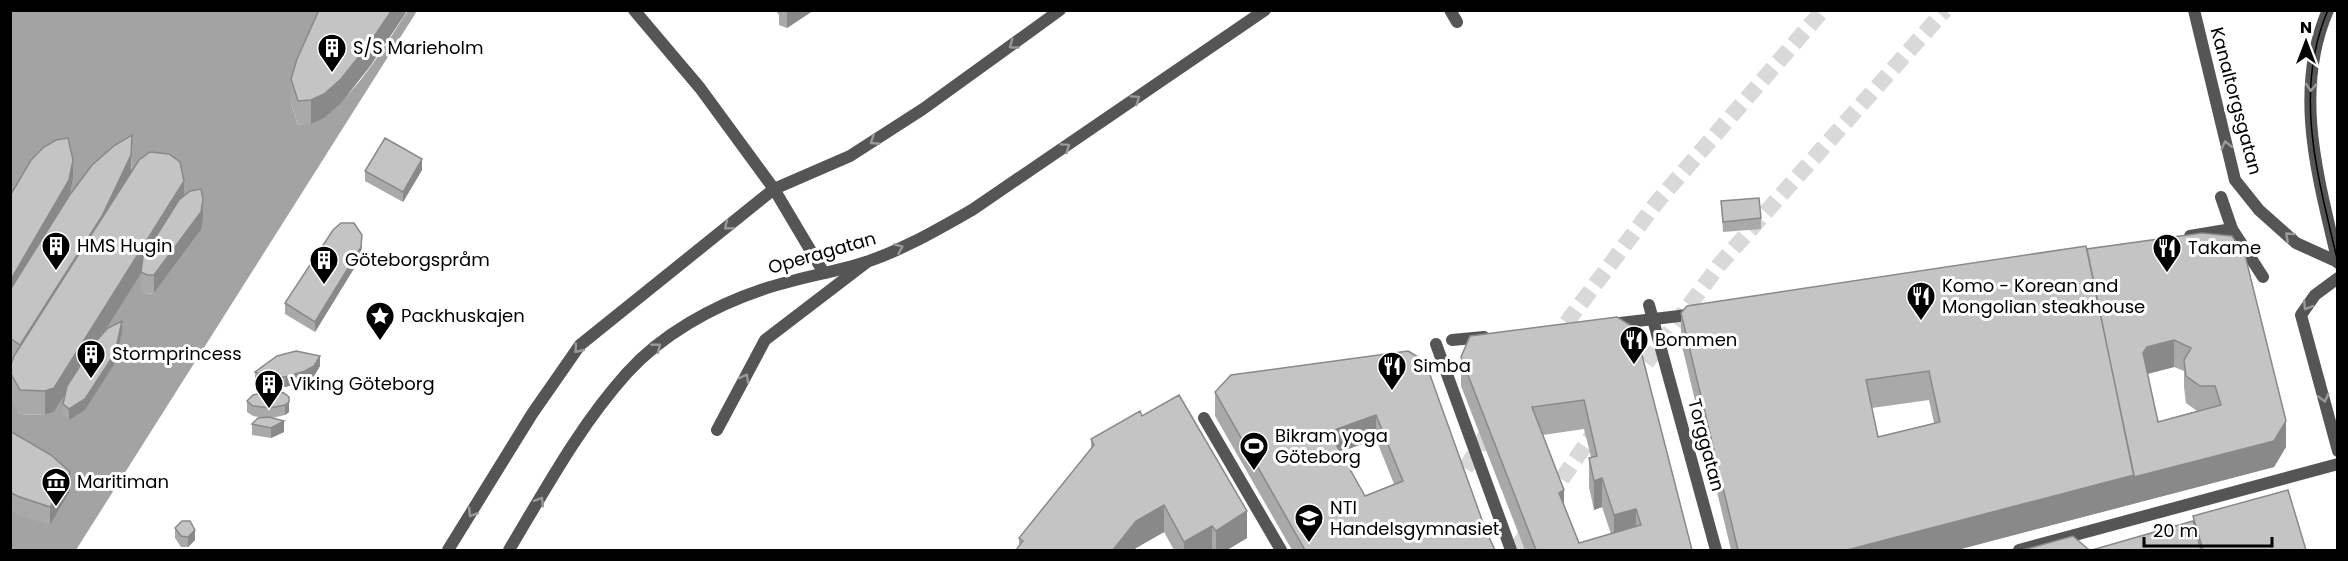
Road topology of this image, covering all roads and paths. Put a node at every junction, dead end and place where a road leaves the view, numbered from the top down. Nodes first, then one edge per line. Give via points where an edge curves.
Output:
1 (634, 10) edge
2 (1060, 10) edge
3 (1265, 10) edge
4 (1450, 10) edge
5 (2194, 10) edge
6 (2328, 10) edge
7 (1457, 22) dead end
8 (774, 189) junction
9 (2222, 197) dead end
10 (2232, 229) junction
11 (2173, 238) edge
12 (867, 262) junction
13 (2337, 262) edge
14 (824, 273) junction
15 (2263, 278) dead end
16 (2337, 278) edge
17 (1649, 305) dead end
18 (1713, 311) edge
19 (1653, 320) junction
20 (1594, 326) edge
21 (1500, 335) edge
22 (1452, 340) dead end
23 (1436, 344) dead end
24 (1204, 418) dead end
25 (717, 430) dead end
26 (2337, 451) edge
27 (2337, 464) edge
28 (448, 550) edge
29 (509, 550) edge
30 (1281, 550) edge
31 (1511, 550) edge
32 (1716, 550) edge
33 (2019, 550) edge

1 - 8 street via 700,88
2 -> 8 street via 923,109 850,156
12 -> 3 street, Operagatan via 972,210
4 - 7 street
13 -> 5 street, Kanaltorgsgatan via 2296,243 2259,210 2235,180
6 -> 13 street via 2314,51 2310,95 2312,141
8 - 14 street
8 -> 28 street via 579,345
9 - 10 street
10 - 11 street
10 - 15 street
12 - 14 street, Operagatan
25 -> 12 street via 765,340
29 -> 14 street, Operagatan via 592,416 628,372 658,345 709,312 761,290
16 -> 26 street via 2315,295 2301,315
17 - 19 street, Torggatan
18 - 19 street
19 - 20 street
19 - 32 street, Torggatan
21 - 22 street
23 - 31 street
24 - 30 street
27 - 33 street

